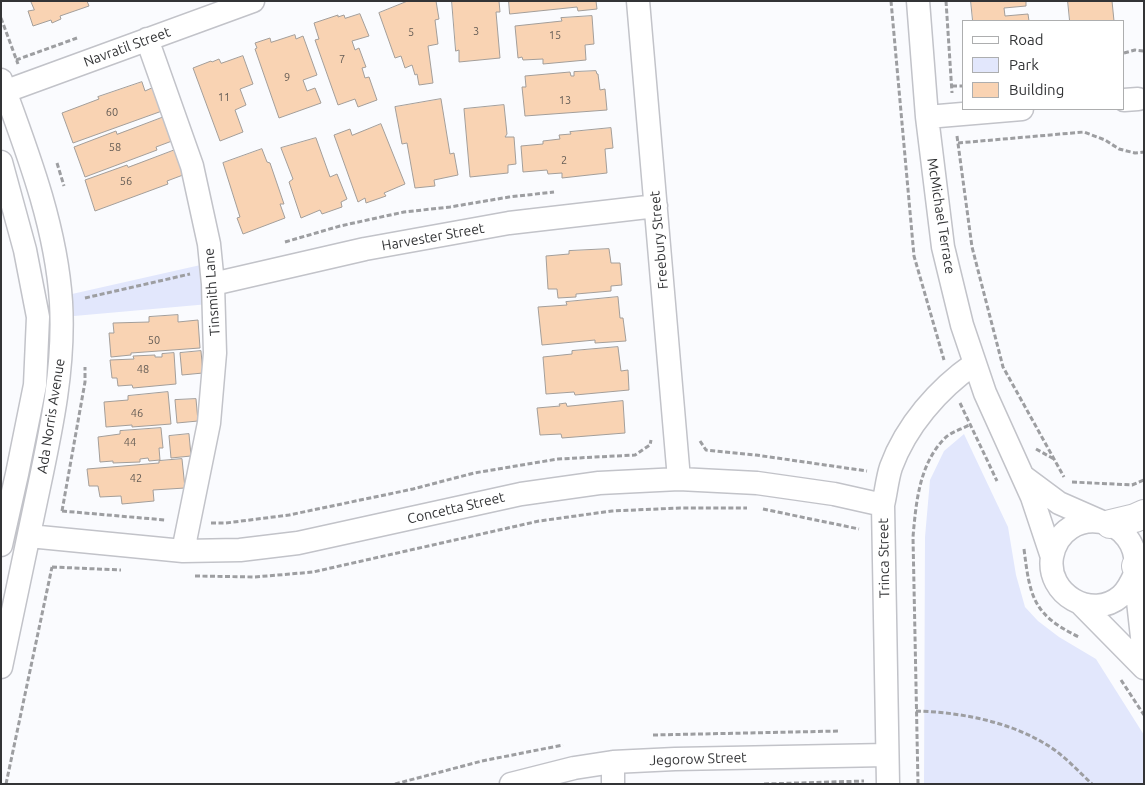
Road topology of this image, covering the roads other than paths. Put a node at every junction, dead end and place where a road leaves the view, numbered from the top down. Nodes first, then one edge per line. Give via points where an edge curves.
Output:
1 (254, 1) edge
2 (638, 1) edge
3 (918, 1) edge
4 (147, 39) junction
5 (3, 88) edge
6 (1011, 110) edge
7 (927, 117) junction
8 (1, 162) edge
9 (656, 206) junction
10 (9, 217) edge
11 (214, 284) junction
12 (974, 364) junction
13 (1024, 477) junction
14 (679, 479) junction
15 (883, 505) junction
16 (1144, 514) edge
17 (1105, 523) junction
18 (29, 536) junction
19 (1, 545) edge
20 (183, 550) junction
21 (1052, 557) junction
22 (1138, 566) edge
23 (1081, 604) junction
24 (1144, 655) edge
25 (1, 668) edge
26 (1144, 668) edge
27 (888, 754) junction
28 (613, 773) edge
29 (511, 784) edge
30 (888, 784) edge

1 - 4 street, Navratil Street
2 - 9 street, Freebury Street
3 - 7 street, McMichael Terrace
4 - 5 street, Navratil Street
4 - 11 street, Tinsmith Lane via 192,166
5 - 18 street, Ada Norris Avenue via 45,210 61,302 61,363 52,426
6 - 7 street
7 - 12 street, McMichael Terrace via 943,246
8 - 10 street, Ada Norris Avenue
9 - 11 street, Harvester Street via 509,223 365,249
9 - 14 street, Freebury Street
10 - 19 street, Ada Norris Avenue via 38,317 35,385
11 - 20 street, Tinsmith Lane via 215,353 209,423
12 - 13 street, McMichael Terrace
12 - 15 street, Trinca Street via 932,400 908,432 891,468
13 - 17 street, McMichael Terrace via 1060,503
13 - 21 street, McMichael Terrace
14 - 15 street, Concetta Street via 757,483
14 - 20 street, Concetta Street via 598,483 521,494 298,543 240,550
15 - 27 street, Trinca Street
16 - 17 street
17 - 21 street via 1087,521 1074,526 1056,544
17 - 22 street via 1122,531 1130,541
18 - 20 street, Concetta Street
18 - 25 street, Ada Norris Avenue
21 - 23 street via 1055,581 1071,599
22 - 23 street via 1130,587 1120,597 1108,604
22 - 24 street
23 - 26 street
27 - 28 street, Jegorow Street via 675,758
27 - 30 street, Trinca Street
28 - 29 street, Jegorow Street via 574,768

